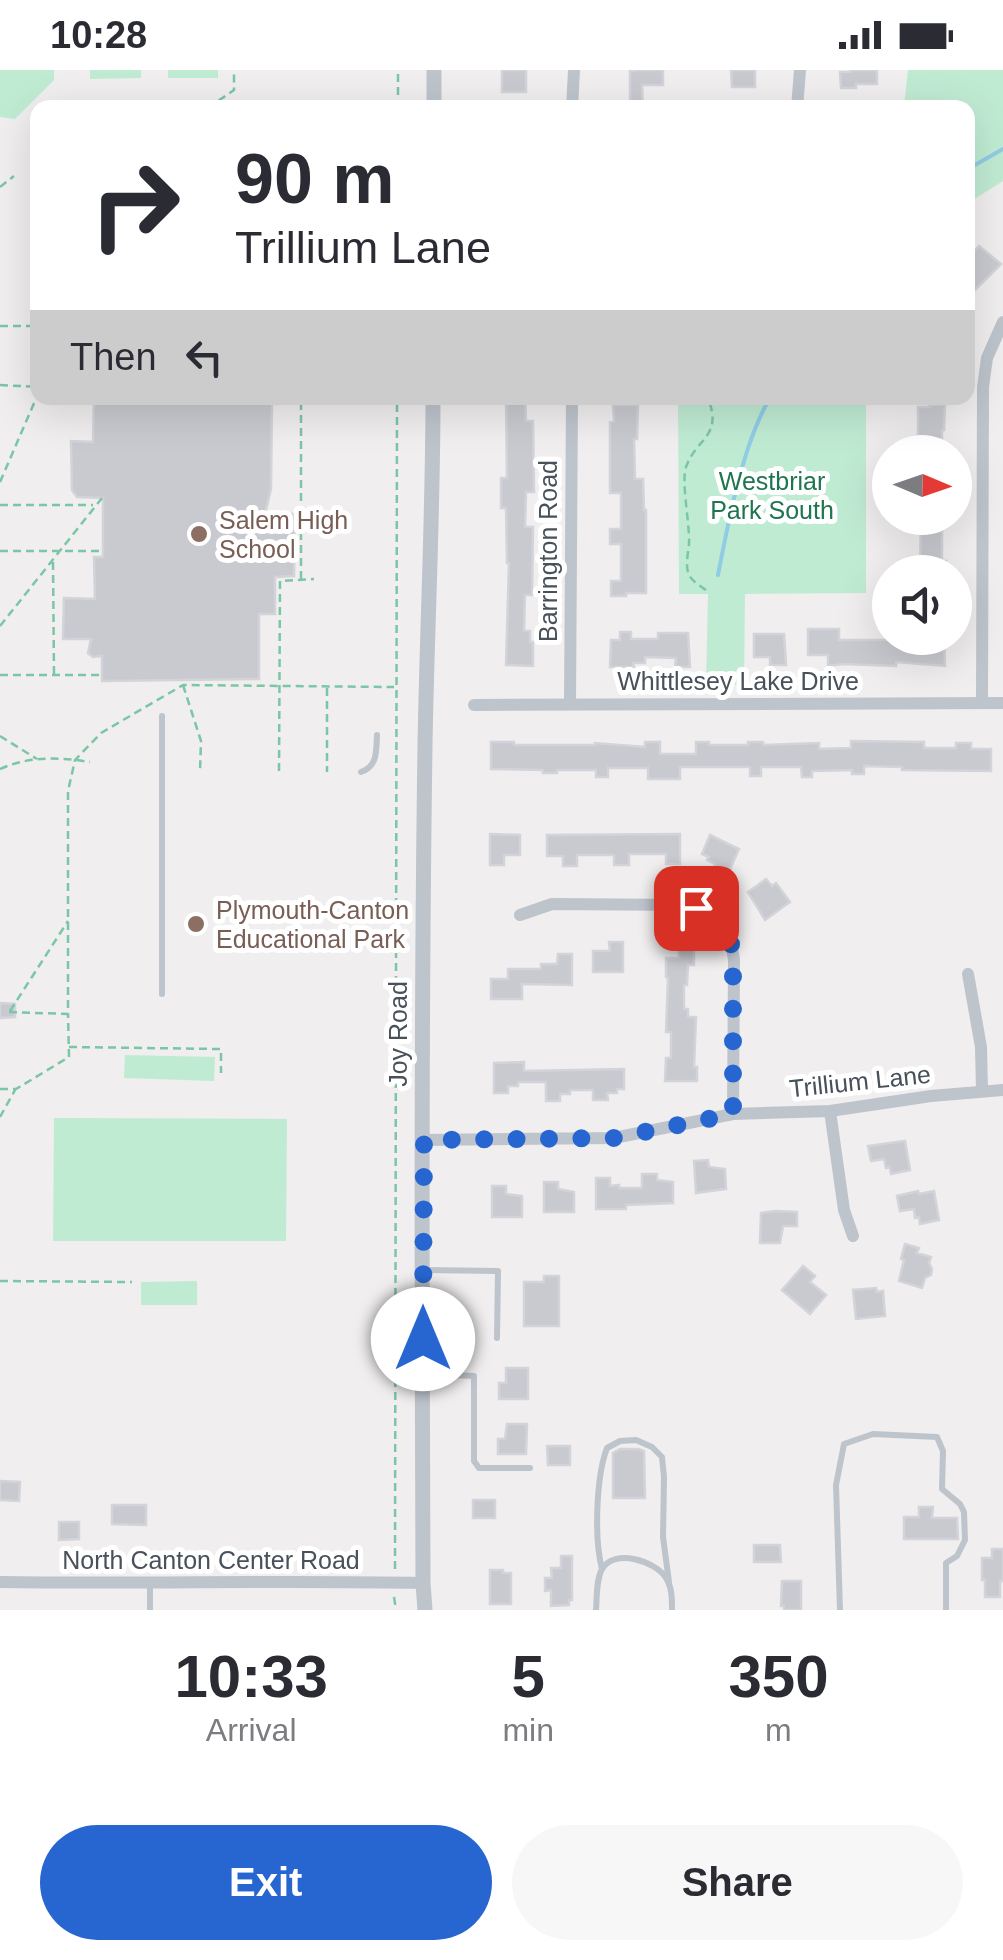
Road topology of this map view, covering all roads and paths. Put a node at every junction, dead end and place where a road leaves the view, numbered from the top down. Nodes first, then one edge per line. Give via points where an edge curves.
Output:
1 (234, 70) edge
2 (398, 70) edge
3 (434, 70) edge
4 (574, 70) edge
5 (800, 70) edge
6 (220, 100) edge
7 (398, 100) edge
8 (434, 100) edge
9 (572, 100) edge
10 (797, 100) edge
11 (14, 176) dead end
12 (0, 188) edge
13 (1003, 322) edge
14 (0, 326) edge
15 (30, 326) edge
16 (0, 385) edge
17 (30, 386) edge
18 (33, 405) edge
19 (301, 405) edge
20 (397, 405) edge
21 (434, 405) edge
22 (572, 405) edge
23 (710, 405) edge
24 (0, 482) edge
25 (102, 498) dead end
26 (0, 505) edge
27 (96, 506) junction
28 (0, 551) edge
29 (60, 551) junction
30 (103, 551) dead end
31 (53, 559) junction
32 (314, 579) dead end
33 (301, 580) junction
34 (706, 590) dead end
35 (0, 626) edge
36 (0, 675) edge
37 (54, 675) junction
38 (102, 675) dead end
39 (182, 685) junction
40 (280, 685) junction
41 (327, 686) junction
42 (396, 687) junction
43 (1003, 703) edge
44 (474, 704) dead end
45 (570, 704) junction
46 (982, 704) junction
47 (162, 716) dead end
48 (377, 735) dead end
49 (0, 736) edge
50 (38, 759) junction
51 (75, 760) junction
52 (90, 762) dead end
53 (0, 769) edge
54 (200, 771) dead end
55 (280, 772) dead end
56 (327, 772) dead end
57 (361, 772) dead end
58 (520, 914) dead end
59 (68, 921) junction
60 (968, 974) dead end
61 (162, 994) dead end
62 (68, 1014) junction
63 (69, 1047) junction
64 (221, 1074) dead end
65 (0, 1089) edge
66 (16, 1089) junction
67 (1003, 1090) edge
68 (982, 1091) junction
69 (830, 1111) junction
70 (733, 1114) junction
71 (0, 1117) edge
72 (424, 1140) junction
73 (853, 1236) dead end
74 (423, 1270) junction
75 (0, 1281) edge
76 (132, 1282) dead end
77 (497, 1338) dead end
78 (423, 1374) junction
79 (530, 1468) dead end
80 (602, 1569) junction
81 (0, 1582) edge
82 (395, 1582) junction
83 (670, 1582) junction
84 (150, 1583) junction
85 (422, 1583) junction
86 (150, 1610) edge
87 (396, 1610) edge
88 (425, 1610) edge
89 (596, 1610) edge
90 (672, 1610) edge
91 (840, 1610) edge
92 (946, 1610) edge

1 - 6 path via 234,90
2 - 7 path
3 - 8 street
4 - 9 street
5 - 10 street
11 - 12 path
13 - 46 street via 983,387
14 - 15 path
16 - 17 path
18 - 24 path
19 - 33 path
20 - 42 path
21 - 72 street, Joy Road
22 - 45 street, Barrington Road
23 - 34 path via 711,428 684,476 688,572
25 - 27 path
26 - 27 path
27 - 29 path
28 - 29 path
29 - 30 path
29 - 31 path
31 - 35 path
31 - 37 path
32 - 33 path
33 - 40 path via 280,581
36 - 37 path
37 - 38 path
39 - 40 path
39 - 51 path via 101,734
39 - 54 path via 201,740
40 - 41 path
40 - 55 path
41 - 42 path
41 - 56 path
42 - 82 path
43 - 46 street, Whittlesey Lake Drive
44 - 45 street, Whittlesey Lake Drive
45 - 46 street, Whittlesey Lake Drive
47 - 61 lane
48 - 57 lane via 375,763
49 - 50 path
50 - 51 path
50 - 53 path
51 - 52 path
51 - 59 path via 68,791
58 - 70 street via 552,904 684,904 716,921 733,950
59 - 62 path
59 - 62 path via 9,1012
60 - 68 street
62 - 63 path
63 - 64 path via 221,1049
63 - 66 path via 69,1058
65 - 66 path
66 - 71 path
67 - 68 street, Trillium Lane
68 - 69 street, Trillium Lane
69 - 70 street, Trillium Lane
69 - 73 street
70 - 72 street, Trillium Lane via 614,1138
72 - 74 street, Joy Road
74 - 77 lane via 498,1271
74 - 78 street, Joy Road
75 - 76 path
78 - 79 lane via 474,1376 479,1468
78 - 85 street, Joy Road
80 - 83 lane via 610,1561 640,1561
80 - 83 lane via 600,1466 607,1448 636,1440 662,1457
80 - 89 lane
81 - 84 street, North Canton Center Road
82 - 84 street, North Canton Center Road
82 - 85 street, North Canton Center Road
82 - 87 path
83 - 90 lane
84 - 86 lane
85 - 88 street, Joy Road
91 - 92 lane via 836,1485 844,1444 874,1434 937,1438 942,1450 942,1489 964,1512 965,1540 946,1564

